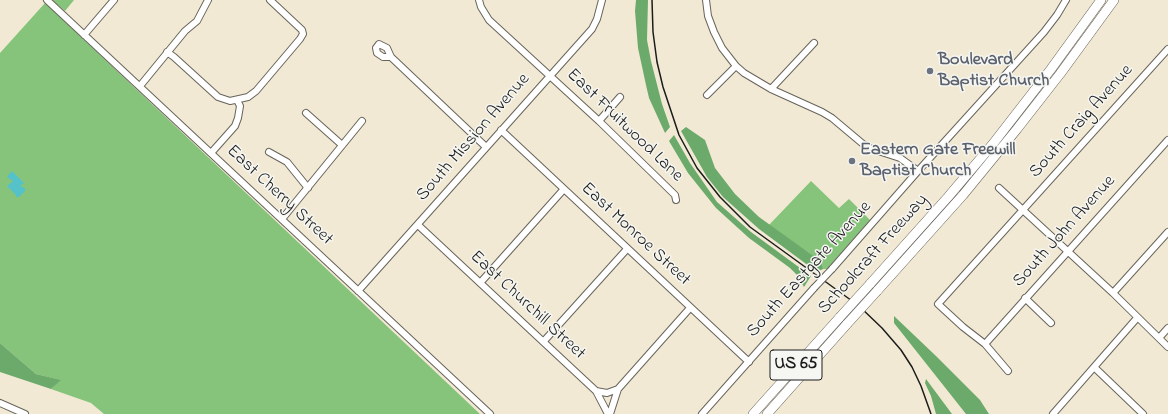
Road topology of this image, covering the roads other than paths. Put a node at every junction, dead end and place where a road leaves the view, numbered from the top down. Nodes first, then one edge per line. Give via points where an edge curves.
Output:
1 (47, 0) edge
2 (114, 0) edge
3 (208, 0) edge
4 (270, 0) edge
5 (480, 0) edge
6 (602, 0) edge
7 (706, 0) edge
8 (1066, 0) edge
9 (1101, 0) edge
10 (1114, 0) edge
11 (84, 35) junction
12 (814, 43) dead end
13 (1168, 49) edge
14 (167, 52) junction
15 (391, 57) dead end
16 (736, 66) junction
17 (550, 75) junction
18 (140, 86) junction
19 (771, 89) junction
20 (707, 95) dead end
21 (620, 97) dead end
22 (237, 100) junction
23 (306, 113) dead end
24 (362, 121) dead end
25 (599, 121) junction
26 (500, 130) junction
27 (1168, 140) edge
28 (342, 145) junction
29 (486, 147) junction
30 (269, 152) dead end
31 (211, 153) junction
32 (918, 171) junction
33 (308, 188) junction
34 (998, 188) dead end
35 (564, 189) junction
36 (676, 200) dead end
37 (1022, 210) junction
38 (282, 219) junction
39 (418, 225) junction
40 (1168, 232) edge
41 (627, 249) junction
42 (1068, 251) junction
43 (480, 283) junction
44 (358, 291) junction
45 (1113, 293) junction
46 (1025, 298) junction
47 (690, 308) junction
48 (1137, 318) junction
49 (1051, 323) dead end
50 (1168, 328) edge
51 (1159, 338) junction
52 (544, 341) junction
53 (985, 344) junction
54 (1168, 347) edge
55 (749, 362) junction
56 (1094, 367) junction
57 (1008, 371) dead end
58 (618, 389) junction
59 (596, 391) junction
60 (0, 404) edge
61 (25, 414) edge
62 (490, 414) edge
63 (609, 414) edge
64 (702, 414) edge
65 (753, 414) edge
66 (767, 414) edge
67 (1053, 414) edge
68 (1143, 414) edge

1 - 11 street, East Cherry Street
2 - 11 street
3 - 14 street via 197,21
4 - 22 street via 302,30 303,34 256,91
5 - 17 street, East Fruitwood Lane via 489,20
6 - 17 street, South Mission Avenue via 592,29
7 - 16 street via 714,32
8 - 32 street, South Eastgate Avenue via 1044,32
9 - 65 highway, Schoolcraft Freeway / US 65, bridge via 992,145
10 - 66 highway, Schoolcraft Freeway / US 65, bridge via 1017,130 954,205
11 - 18 street, East Cherry Street
12 - 19 street
13 - 37 street, South Craig Avenue
14 - 18 street
14 - 22 street via 218,97 230,101
15 - 29 street
16 - 19 street
16 - 20 street
17 - 25 street, East Fruitwood Lane
17 - 26 street, South Mission Avenue
18 - 31 street, East Cherry Street
19 - 32 street via 812,106 832,118 863,144 900,158
21 - 25 street
22 - 31 street via 240,106 235,126
23 - 28 street
24 - 28 street
25 - 36 street, East Fruitwood Lane via 675,195
26 - 29 street, South Mission Avenue
26 - 35 street, East Monroe Street
27 - 42 street, South John Avenue
28 - 33 street
29 - 39 street, South Mission Avenue
30 - 33 street via 287,162
31 - 38 street, East Cherry Street
32 - 55 street, South Eastgate Avenue, bridge
33 - 38 street
34 - 37 street
35 - 41 street, East Monroe Street
35 - 43 street
37 - 42 street
37 - 53 street, South Craig Avenue via 938,304
38 - 44 street, East Cherry Street
39 - 43 street, East Churchill Street
39 - 44 street, South Mission Avenue
40 - 45 street
41 - 47 street, East Monroe Street
41 - 52 street
42 - 45 street
42 - 46 street, South John Avenue
43 - 52 street, East Churchill Street
44 - 62 street, East Cherry Street
45 - 48 street
46 - 49 street
46 - 53 street, South John Avenue
47 - 55 street, East Monroe Street
47 - 58 street
48 - 51 street
48 - 56 street
50 - 51 street
51 - 54 street
52 - 59 street, East Churchill Street
53 - 57 street
55 - 64 street, South Eastgate Avenue
56 - 67 street
56 - 68 street
58 - 59 street via 607,393
58 - 63 street
59 - 63 street, East Churchill Street
60 - 61 street

